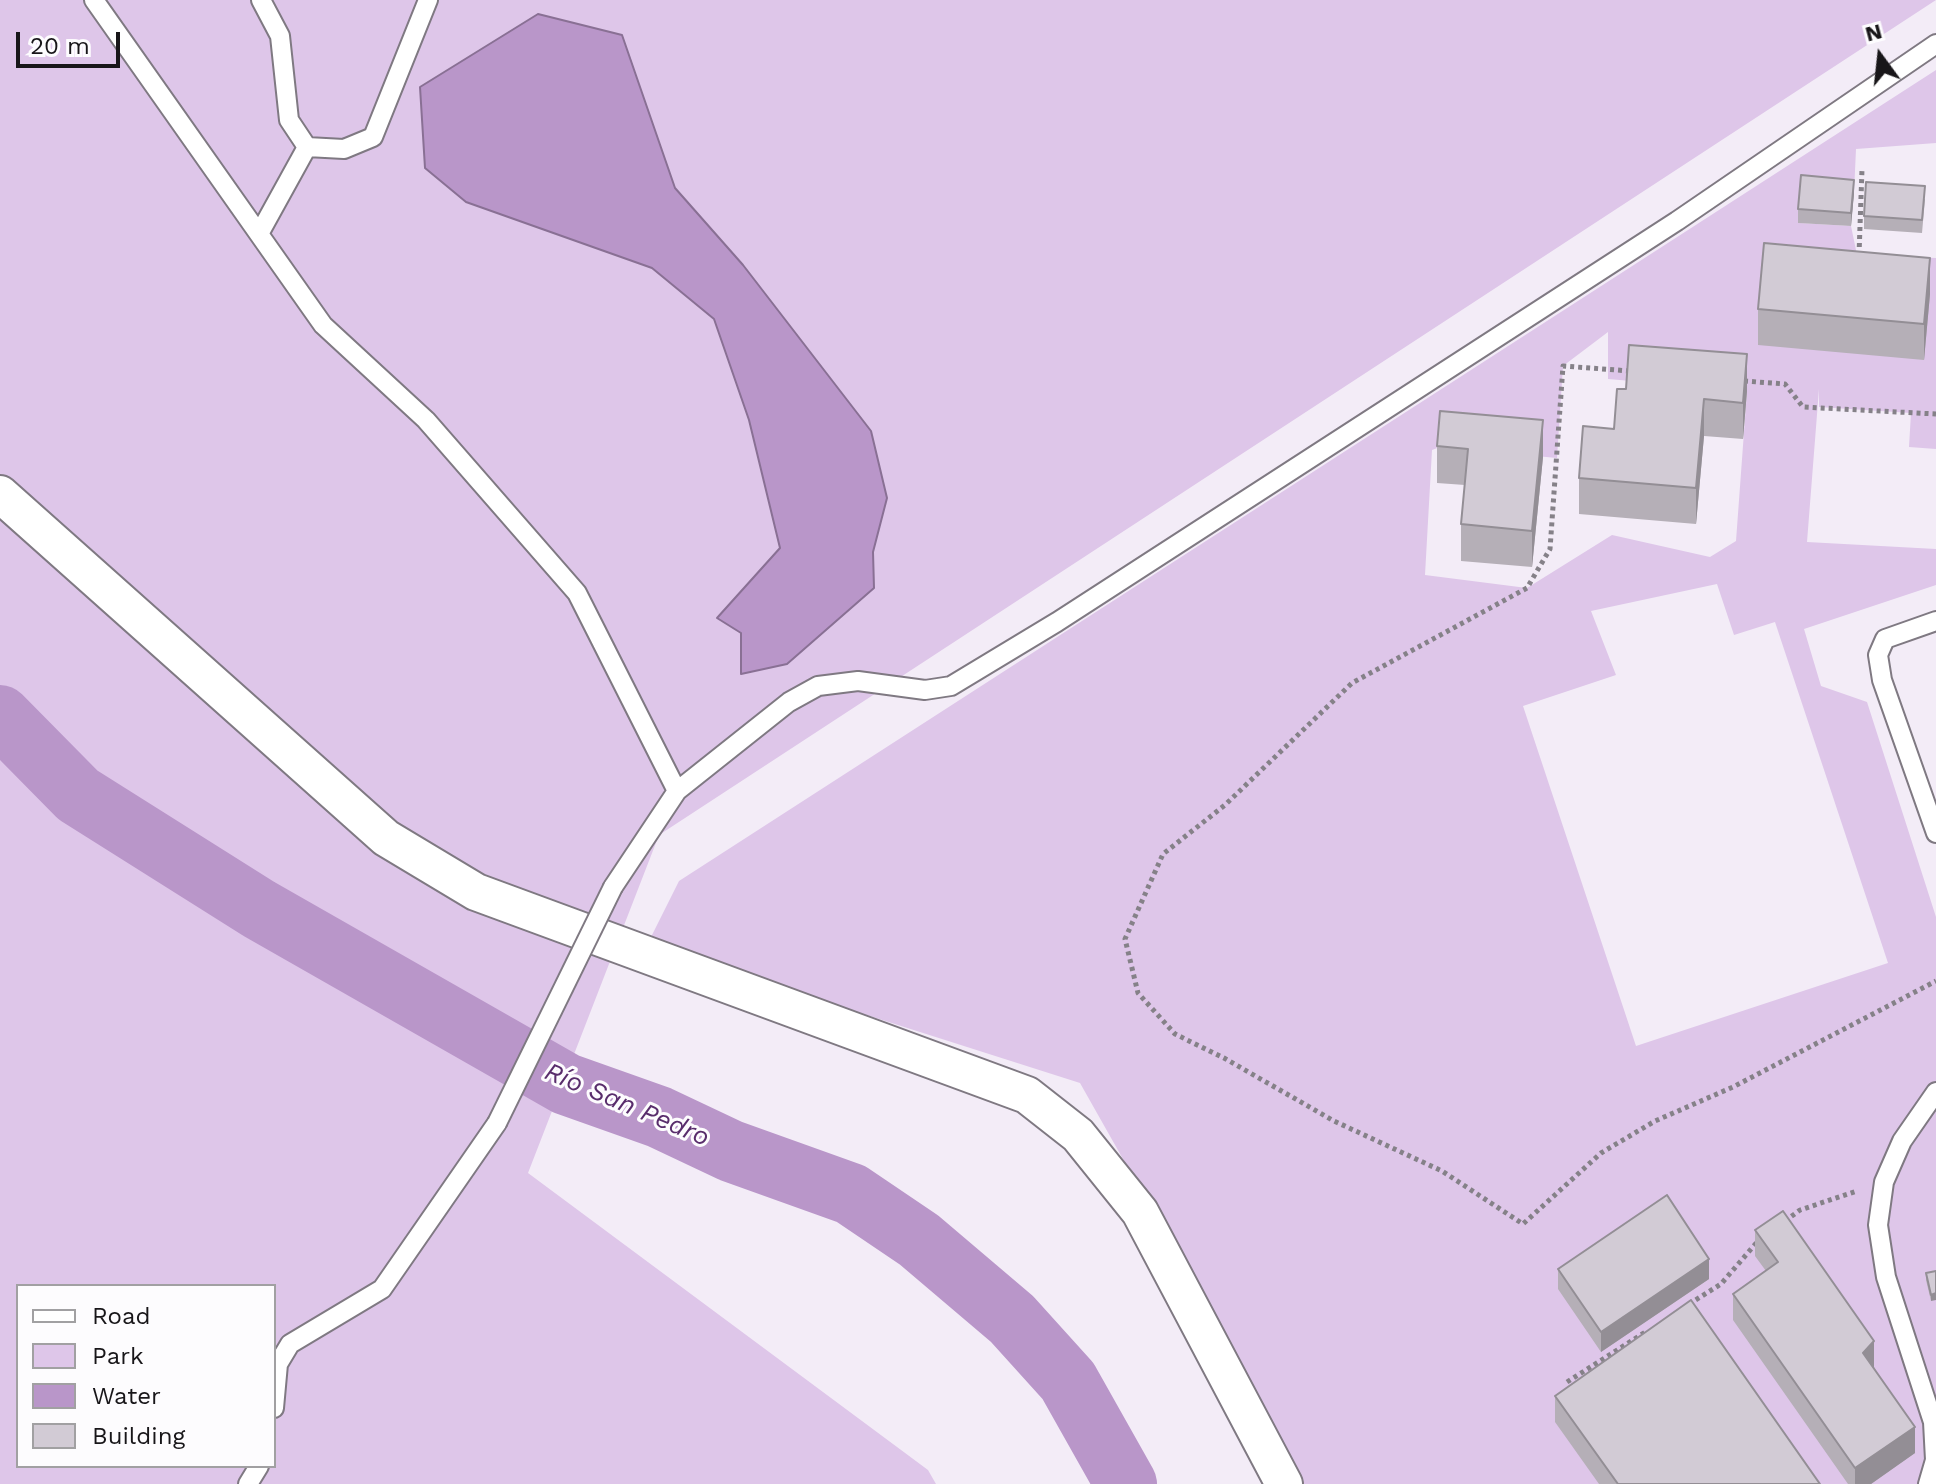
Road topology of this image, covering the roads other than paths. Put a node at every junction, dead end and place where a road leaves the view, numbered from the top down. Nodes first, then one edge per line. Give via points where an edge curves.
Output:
1 (94, 0) edge
2 (261, 0) edge
3 (428, 0) edge
4 (1936, 44) edge
5 (307, 147) junction
6 (259, 234) junction
7 (0, 494) edge
8 (1936, 621) edge
9 (677, 791) junction
10 (1936, 833) edge
11 (1936, 1092) edge
12 (276, 1386) edge
13 (1284, 1484) edge
14 (1928, 1484) edge

1 - 6 lane
2 - 5 lane via 280,36 289,120
3 - 5 lane via 373,137 344,149
4 - 9 lane via 1677,221 951,686 925,690 858,681 818,686 789,702
5 - 6 lane
6 - 9 lane via 323,325 426,420 577,593
7 - 13 street via 386,838 476,892 1027,1095 1078,1135 1140,1212
8 - 10 lane via 1885,639 1878,655
9 - 12 lane, bridge via 613,887 497,1123 382,1289 290,1344 278,1364
11 - 14 lane via 1902,1141 1884,1182 1878,1225 1886,1277 1933,1422 1935,1460

